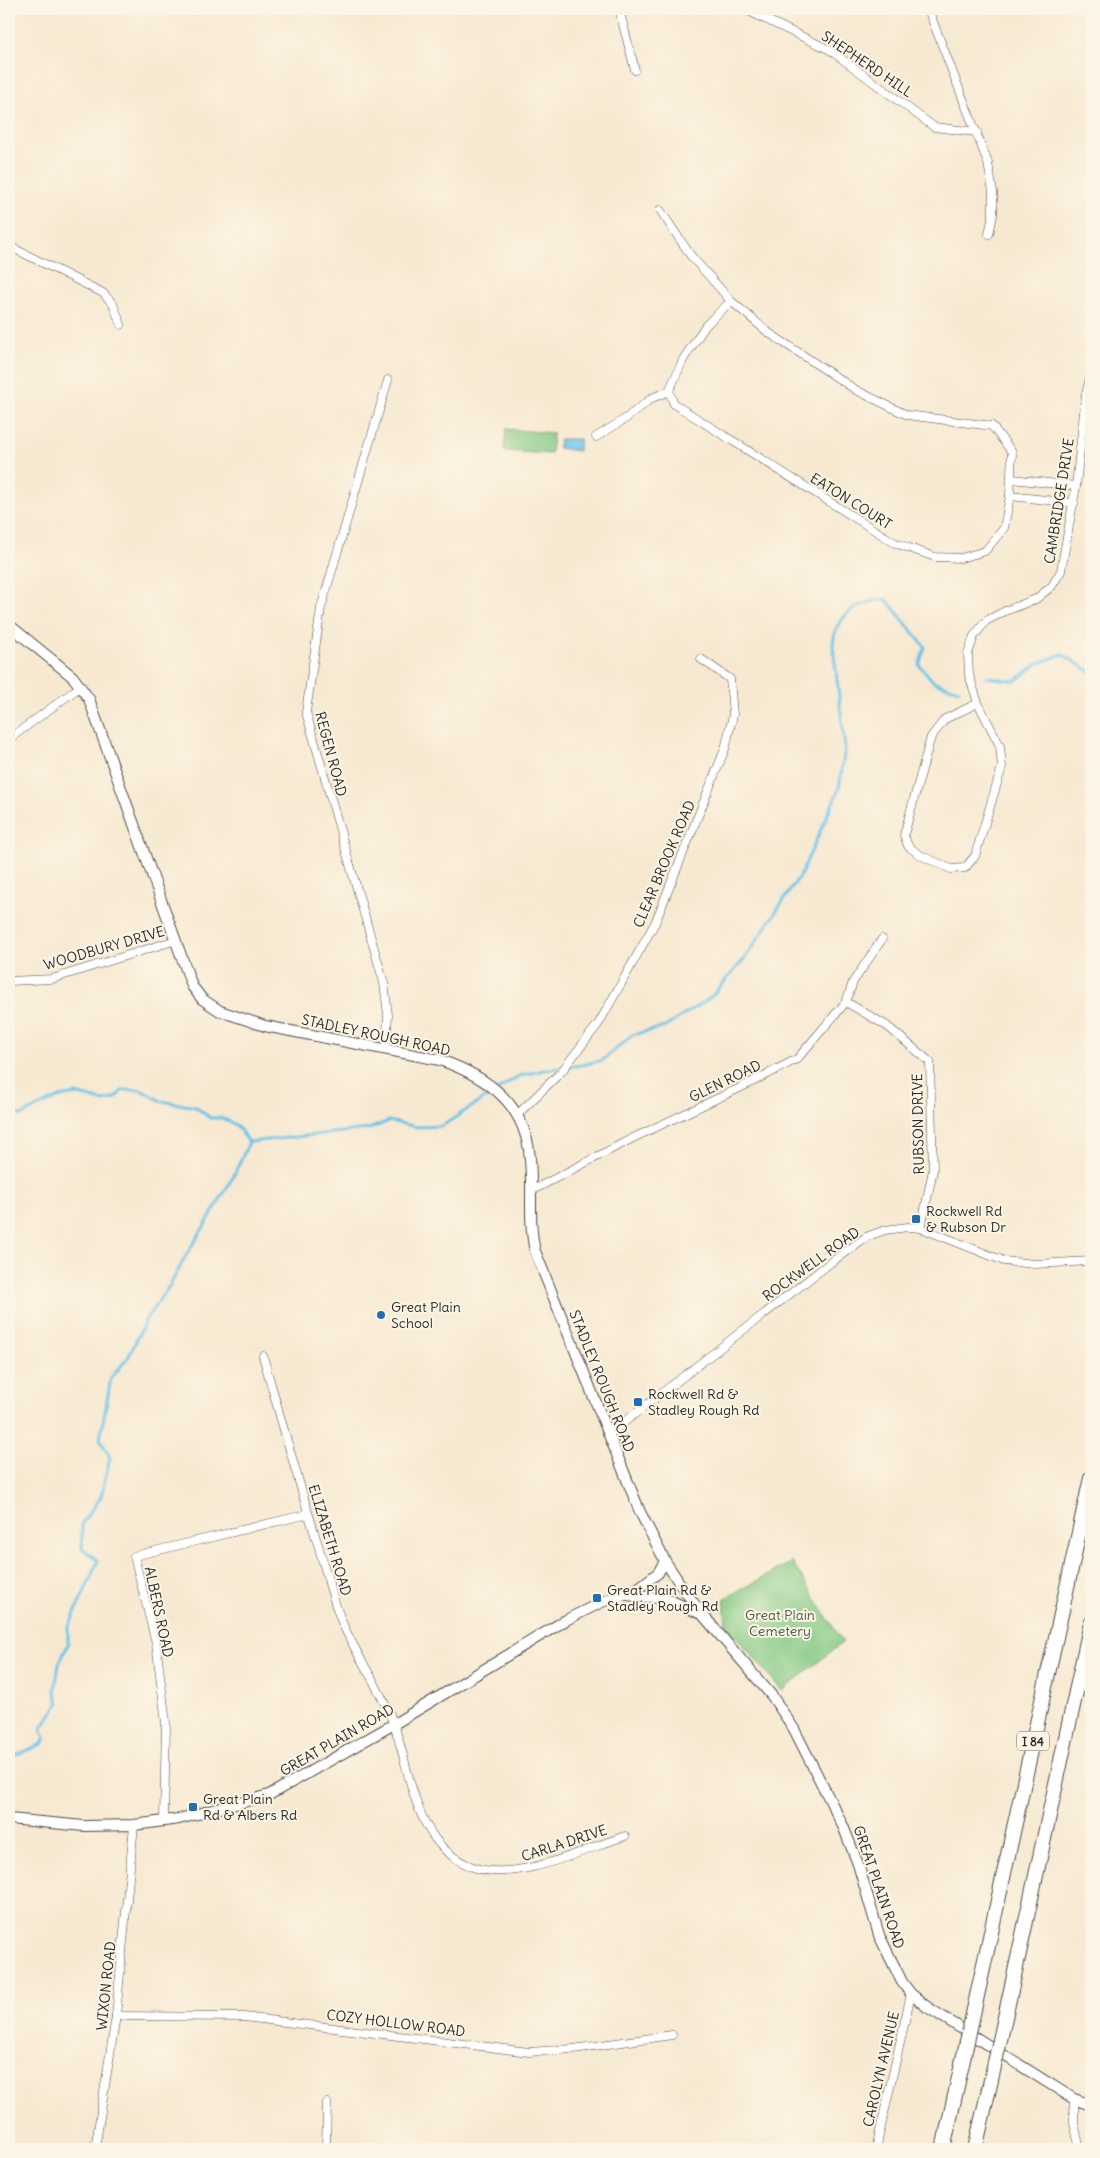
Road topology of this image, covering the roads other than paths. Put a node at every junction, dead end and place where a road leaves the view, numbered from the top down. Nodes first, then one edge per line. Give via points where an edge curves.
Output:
1 (620, 9) edge
2 (744, 9) edge
3 (928, 9) edge
4 (635, 70) dead end
5 (977, 132) junction
6 (660, 210) dead end
7 (989, 234) dead end
8 (9, 246) edge
9 (731, 300) junction
10 (121, 325) dead end
11 (1091, 375) edge
12 (388, 380) dead end
13 (669, 391) junction
14 (596, 437) dead end
15 (1012, 479) junction
16 (1076, 486) junction
17 (1010, 496) junction
18 (1074, 503) junction
19 (9, 625) edge
20 (701, 660) dead end
21 (81, 686) junction
22 (978, 703) junction
23 (9, 739) edge
24 (882, 939) dead end
25 (176, 940) junction
26 (9, 981) edge
27 (846, 1002) junction
28 (386, 1049) junction
29 (517, 1115) junction
30 (530, 1191) junction
31 (921, 1228) junction
32 (1091, 1261) edge
33 (262, 1356) dead end
34 (608, 1434) junction
35 (1091, 1478) edge
36 (308, 1514) junction
37 (665, 1561) junction
38 (623, 1595) junction
39 (702, 1614) junction
40 (1091, 1623) edge
41 (394, 1724) junction
42 (9, 1819) edge
43 (164, 1821) junction
44 (134, 1825) junction
45 (625, 1836) dead end
46 (911, 1994) junction
47 (116, 2016) junction
48 (672, 2036) dead end
49 (1074, 2099) junction
50 (327, 2103) dead end
51 (1091, 2105) edge
52 (95, 2149) edge
53 (326, 2149) edge
54 (876, 2149) edge
55 (943, 2149) edge
56 (975, 2149) edge
57 (1080, 2149) edge

1 - 4 street
2 - 5 street, SHEPHERD HILL via 830,50 934,127
3 - 5 street
5 - 7 street via 988,163 993,192
6 - 9 street, EATON COURT via 691,256
8 - 10 street via 103,293 113,304
9 - 13 street via 706,325 684,358
9 - 15 street, EATON COURT via 769,333 848,385 907,416 992,426 1012,452
11 - 16 street, CAMBRIDGE DRIVE
12 - 28 street, REGEN ROAD via 320,608 306,712 384,983 388,1015
13 - 14 street via 652,398 626,420
13 - 17 street, EATON COURT via 674,404 895,544 935,557 960,558 984,551 1004,528
15 - 16 street
15 - 17 street, EATON COURT
16 - 18 street, CAMBRIDGE DRIVE
17 - 18 street
18 - 22 street, CAMBRIDGE DRIVE via 1061,571 1052,586 1036,599 986,622 974,636 968,654 969,675
19 - 21 main road, STADLEY ROUGH ROAD
20 - 29 street, CLEAR BROOK ROAD via 730,679 733,715 725,749 655,923 599,1023 561,1072
21 - 23 street
21 - 25 main road, STADLEY ROUGH ROAD via 89,699
22 - 22 street, CAMBRIDGE DRIVE via 945,719 931,737 904,835 908,846 920,855 951,869 965,868 975,856 1002,766 1000,746
24 - 27 street, GLEN ROAD via 852,982
25 - 26 street, WOODBURY DRIVE via 52,979
25 - 28 main road, STADLEY ROUGH ROAD via 192,986 202,999 220,1010 265,1026
27 - 30 street, GLEN ROAD via 797,1059
27 - 31 street, RUBSON DRIVE via 887,1026 930,1062 934,1170
28 - 29 main road, STADLEY ROUGH ROAD via 440,1060 467,1070 492,1085
29 - 30 main road, STADLEY ROUGH ROAD via 529,1145
30 - 34 main road, STADLEY ROUGH ROAD via 535,1251
31 - 32 street, ROCKWELL ROAD via 1004,1261 1035,1264
31 - 34 street, ROCKWELL ROAD via 898,1227 866,1237
33 - 36 street, ELIZABETH ROAD
34 - 37 main road, STADLEY ROUGH ROAD via 640,1512
35 - 55 highway, I 84, bridge
36 - 41 street, ELIZABETH ROAD via 341,1620
36 - 43 street, ALBERS ROAD via 134,1556 156,1643 166,1723
37 - 38 main road, GREAT PLAIN ROAD via 658,1573
37 - 39 main road, GREAT PLAIN ROAD
38 - 39 main road, GREAT PLAIN ROAD via 667,1599
38 - 41 main road, GREAT PLAIN ROAD via 566,1620
39 - 46 main road, GREAT PLAIN ROAD via 772,1696 794,1730 843,1826 890,1961
40 - 56 highway, I 84, bridge
41 - 43 main road, GREAT PLAIN ROAD via 269,1795
41 - 45 street, CARLA DRIVE via 425,1823 442,1848 456,1860 488,1872 523,1870
42 - 44 main road, GREAT PLAIN ROAD via 84,1826
43 - 44 main road, GREAT PLAIN ROAD
44 - 47 street, WIXON ROAD
46 - 49 main road, GREAT PLAIN ROAD via 943,2018
46 - 54 street, CAROLYN AVENUE
47 - 48 street, COZY HOLLOW ROAD via 244,2017 530,2052
47 - 52 street, WIXON ROAD
49 - 51 main road, GREAT PLAIN ROAD
49 - 57 street via 1074,2123
50 - 53 street

